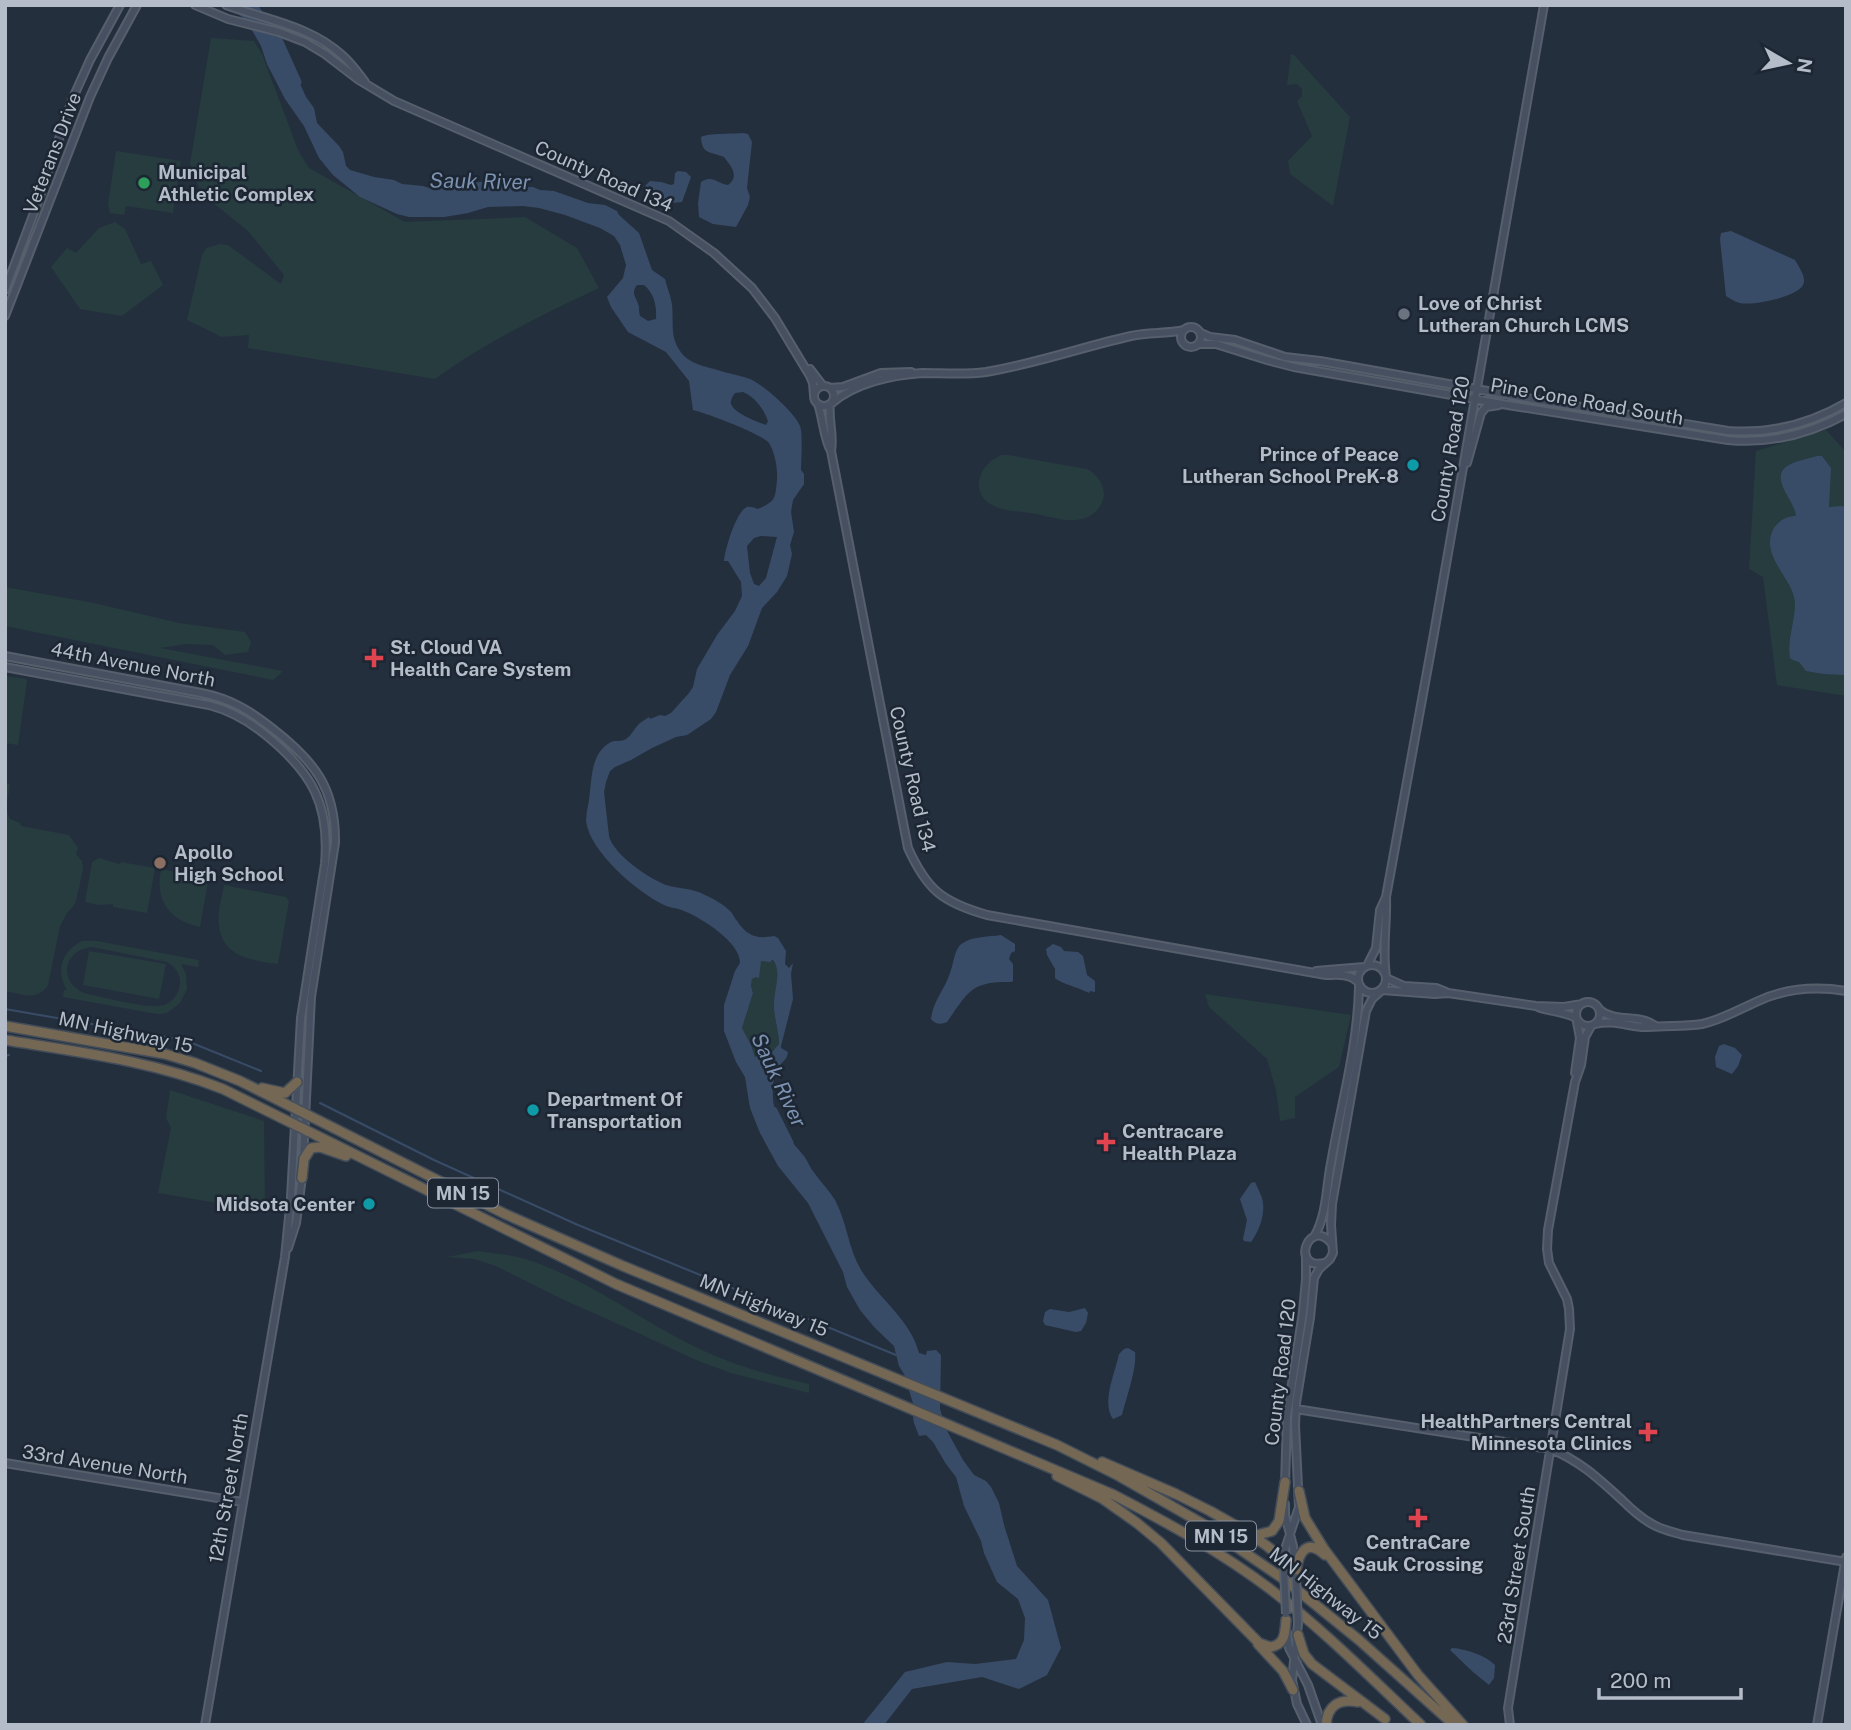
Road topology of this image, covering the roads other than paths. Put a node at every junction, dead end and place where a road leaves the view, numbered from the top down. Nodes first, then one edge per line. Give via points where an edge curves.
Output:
1 (139, 5) edge
2 (195, 5) edge
3 (226, 5) edge
4 (1544, 5) edge
5 (119, 6) edge
6 (369, 86) junction
7 (5, 290) edge
8 (5, 316) edge
9 (1184, 330) junction
10 (1158, 333) junction
11 (1200, 333) junction
12 (1181, 340) junction
13 (790, 342) junction
14 (1198, 344) junction
15 (923, 373) junction
16 (826, 387) junction
17 (1476, 389) junction
18 (814, 394) junction
19 (1475, 398) junction
20 (1846, 403) edge
21 (818, 404) junction
22 (831, 404) junction
23 (1508, 405) junction
24 (1846, 414) edge
25 (831, 451) junction
26 (1459, 492) junction
27 (5, 656) edge
28 (5, 667) edge
29 (1386, 897) junction
30 (315, 948) junction
31 (1366, 966) junction
32 (1314, 971) junction
33 (1386, 977) junction
34 (1359, 984) junction
35 (1846, 990) edge
36 (1381, 991) junction
37 (1448, 993) junction
38 (1582, 1004) junction
39 (1536, 1006) junction
40 (1598, 1008) junction
41 (1576, 1019) junction
42 (1593, 1025) junction
43 (1654, 1025) junction
44 (5, 1027) edge
45 (5, 1040) edge
46 (240, 1081) junction
47 (297, 1082) junction
48 (1575, 1082) junction
49 (300, 1113) junction
50 (300, 1127) junction
51 (302, 1178) junction
52 (410, 1183) junction
53 (1314, 1237) junction
54 (1332, 1245) junction
55 (1306, 1255) junction
56 (285, 1257) junction
57 (1327, 1262) junction
58 (1296, 1409) junction
59 (981, 1437) junction
60 (1054, 1444) junction
61 (1550, 1450) junction
62 (5, 1463) edge
63 (1285, 1482) junction
64 (1299, 1491) junction
65 (242, 1502) junction
66 (1238, 1528) junction
67 (1290, 1535) junction
68 (1845, 1561) edge
69 (1284, 1568) junction
70 (1339, 1569) junction
71 (1296, 1575) junction
72 (1286, 1617) junction
73 (1298, 1635) junction
74 (1255, 1639) junction
75 (1294, 1658) junction
76 (1293, 1690) junction
77 (1389, 1722) edge
78 (205, 1725) edge
79 (1307, 1725) edge
80 (1324, 1725) edge
81 (1421, 1725) edge
82 (1454, 1725) edge
83 (1463, 1725) edge
84 (1510, 1725) edge
85 (1816, 1725) edge

1 - 8 street, Veterans Drive via 90,97
2 - 6 street, County Road 134 via 313,46
3 - 6 street, County Road 134 via 303,30 325,42
4 - 17 street, County Road 120
5 - 7 street, Veterans Drive via 72,100
6 - 13 street, County Road 134 via 404,106 669,221 742,277
9 - 10 street
9 - 11 street via 1194,327
9 - 12 street
10 - 12 street
10 - 15 street via 997,370
11 - 14 street
11 - 17 street, Pine Cone Road South via 1285,357
12 - 14 street via 1188,347
13 - 16 street, County Road 134
13 - 18 street, County Road 134 via 812,380
14 - 19 street, Pine Cone Road South via 1216,344 1284,365
15 - 16 street via 887,372 843,387
15 - 22 street via 865,384
16 - 18 street
16 - 22 street via 834,393
17 - 19 street, County Road 120
17 - 20 street, Pine Cone Road South via 1746,432 1796,425
18 - 21 street
19 - 23 street, Pine Cone Road South
19 - 26 street, County Road 120
21 - 22 street
21 - 25 street, County Road 134
22 - 25 street, County Road 134
23 - 24 street, Pine Cone Road South via 1739,441 1793,436
23 - 26 street via 1490,406 1481,412
25 - 32 street, County Road 134 via 908,848 931,888 961,908 987,915
26 - 29 street, County Road 120
27 - 30 street, 44th Avenue North via 212,695 252,712 295,746 322,780 336,833
28 - 30 street, 44th Avenue North via 226,709 291,757 312,783 324,820 326,846
29 - 31 street, County Road 120 via 1376,948
29 - 33 street, County Road 120
30 - 47 street via 300,1017
30 - 49 street
31 - 32 street, County Road 134
31 - 33 street via 1379,967
31 - 34 street via 1359,973
32 - 34 street, County Road 134 via 1347,975
33 - 36 street
33 - 37 street via 1404,986
34 - 36 street via 1369,993
34 - 53 street via 1348,1079 1323,1216
35 - 43 street via 1799,989 1702,1024
36 - 37 street
36 - 54 street via 1366,1011 1332,1204
37 - 39 street
38 - 39 street
38 - 40 street via 1590,1002
38 - 41 street
39 - 41 street
40 - 42 street via 1599,1018
40 - 43 street via 1608,1016
41 - 42 street via 1581,1025
41 - 48 street, 23rd Street South via 1580,1038
42 - 43 street
42 - 48 street, 23rd Street South via 1585,1037
44 - 46 highway, MN Highway 15 / MN 15 via 165,1054
45 - 50 highway, MN Highway 15 / MN 15 via 173,1071 223,1089
46 - 47 highway via 281,1093
46 - 49 highway, MN Highway 15 / MN 15
47 - 49 street
48 - 61 street, 23rd Street South via 1547,1241 1549,1263 1567,1300 1570,1319
49 - 50 street, 12th Street North
49 - 60 highway, MN Highway 15 / MN 15 via 505,1214 623,1266
50 - 51 street, 12th Street North
50 - 52 highway, MN Highway 15 / MN 15
50 - 56 street, 12th Street North
51 - 52 highway via 307,1154 320,1147
51 - 56 street, 12th Street North via 296,1223
52 - 59 highway, MN Highway 15 / MN 15 via 615,1284
53 - 54 street via 1324,1237
53 - 55 street via 1306,1246
54 - 57 street
55 - 57 street via 1316,1264
55 - 63 street, County Road 120 via 1288,1406
56 - 65 street, 12th Street North
57 - 58 street, County Road 120 via 1314,1278
58 - 61 street
58 - 64 street, County Road 120
59 - 74 highway via 1103,1499 1137,1522
59 - 81 highway, MN Highway 15 / MN 15 via 1114,1494 1229,1560 1308,1620
60 - 66 highway via 1121,1469
60 - 82 highway, MN Highway 15 / MN 15 via 1154,1495 1237,1546 1359,1640
61 - 68 street via 1588,1469 1637,1514 1667,1531
61 - 84 street, 23rd Street South via 1508,1708
62 - 65 street, 33rd Avenue North
63 - 66 highway via 1276,1528 1261,1535
63 - 67 street, County Road 120
64 - 67 street, County Road 120
64 - 70 highway via 1305,1518
65 - 78 street, 12th Street North
66 - 69 highway via 1278,1554
67 - 69 street, County Road 120
67 - 71 street, County Road 120
68 - 85 street
69 - 72 street, County Road 120, bridge
70 - 71 highway via 1322,1552 1308,1548 1299,1557
70 - 83 highway via 1418,1675
71 - 73 street, County Road 120, bridge
72 - 74 highway via 1284,1637 1276,1646
72 - 75 street
73 - 75 street
73 - 77 highway via 1312,1664
74 - 76 highway
75 - 76 street
75 - 80 street
76 - 79 street
77 - 80 highway via 1359,1702 1344,1701 1329,1710

